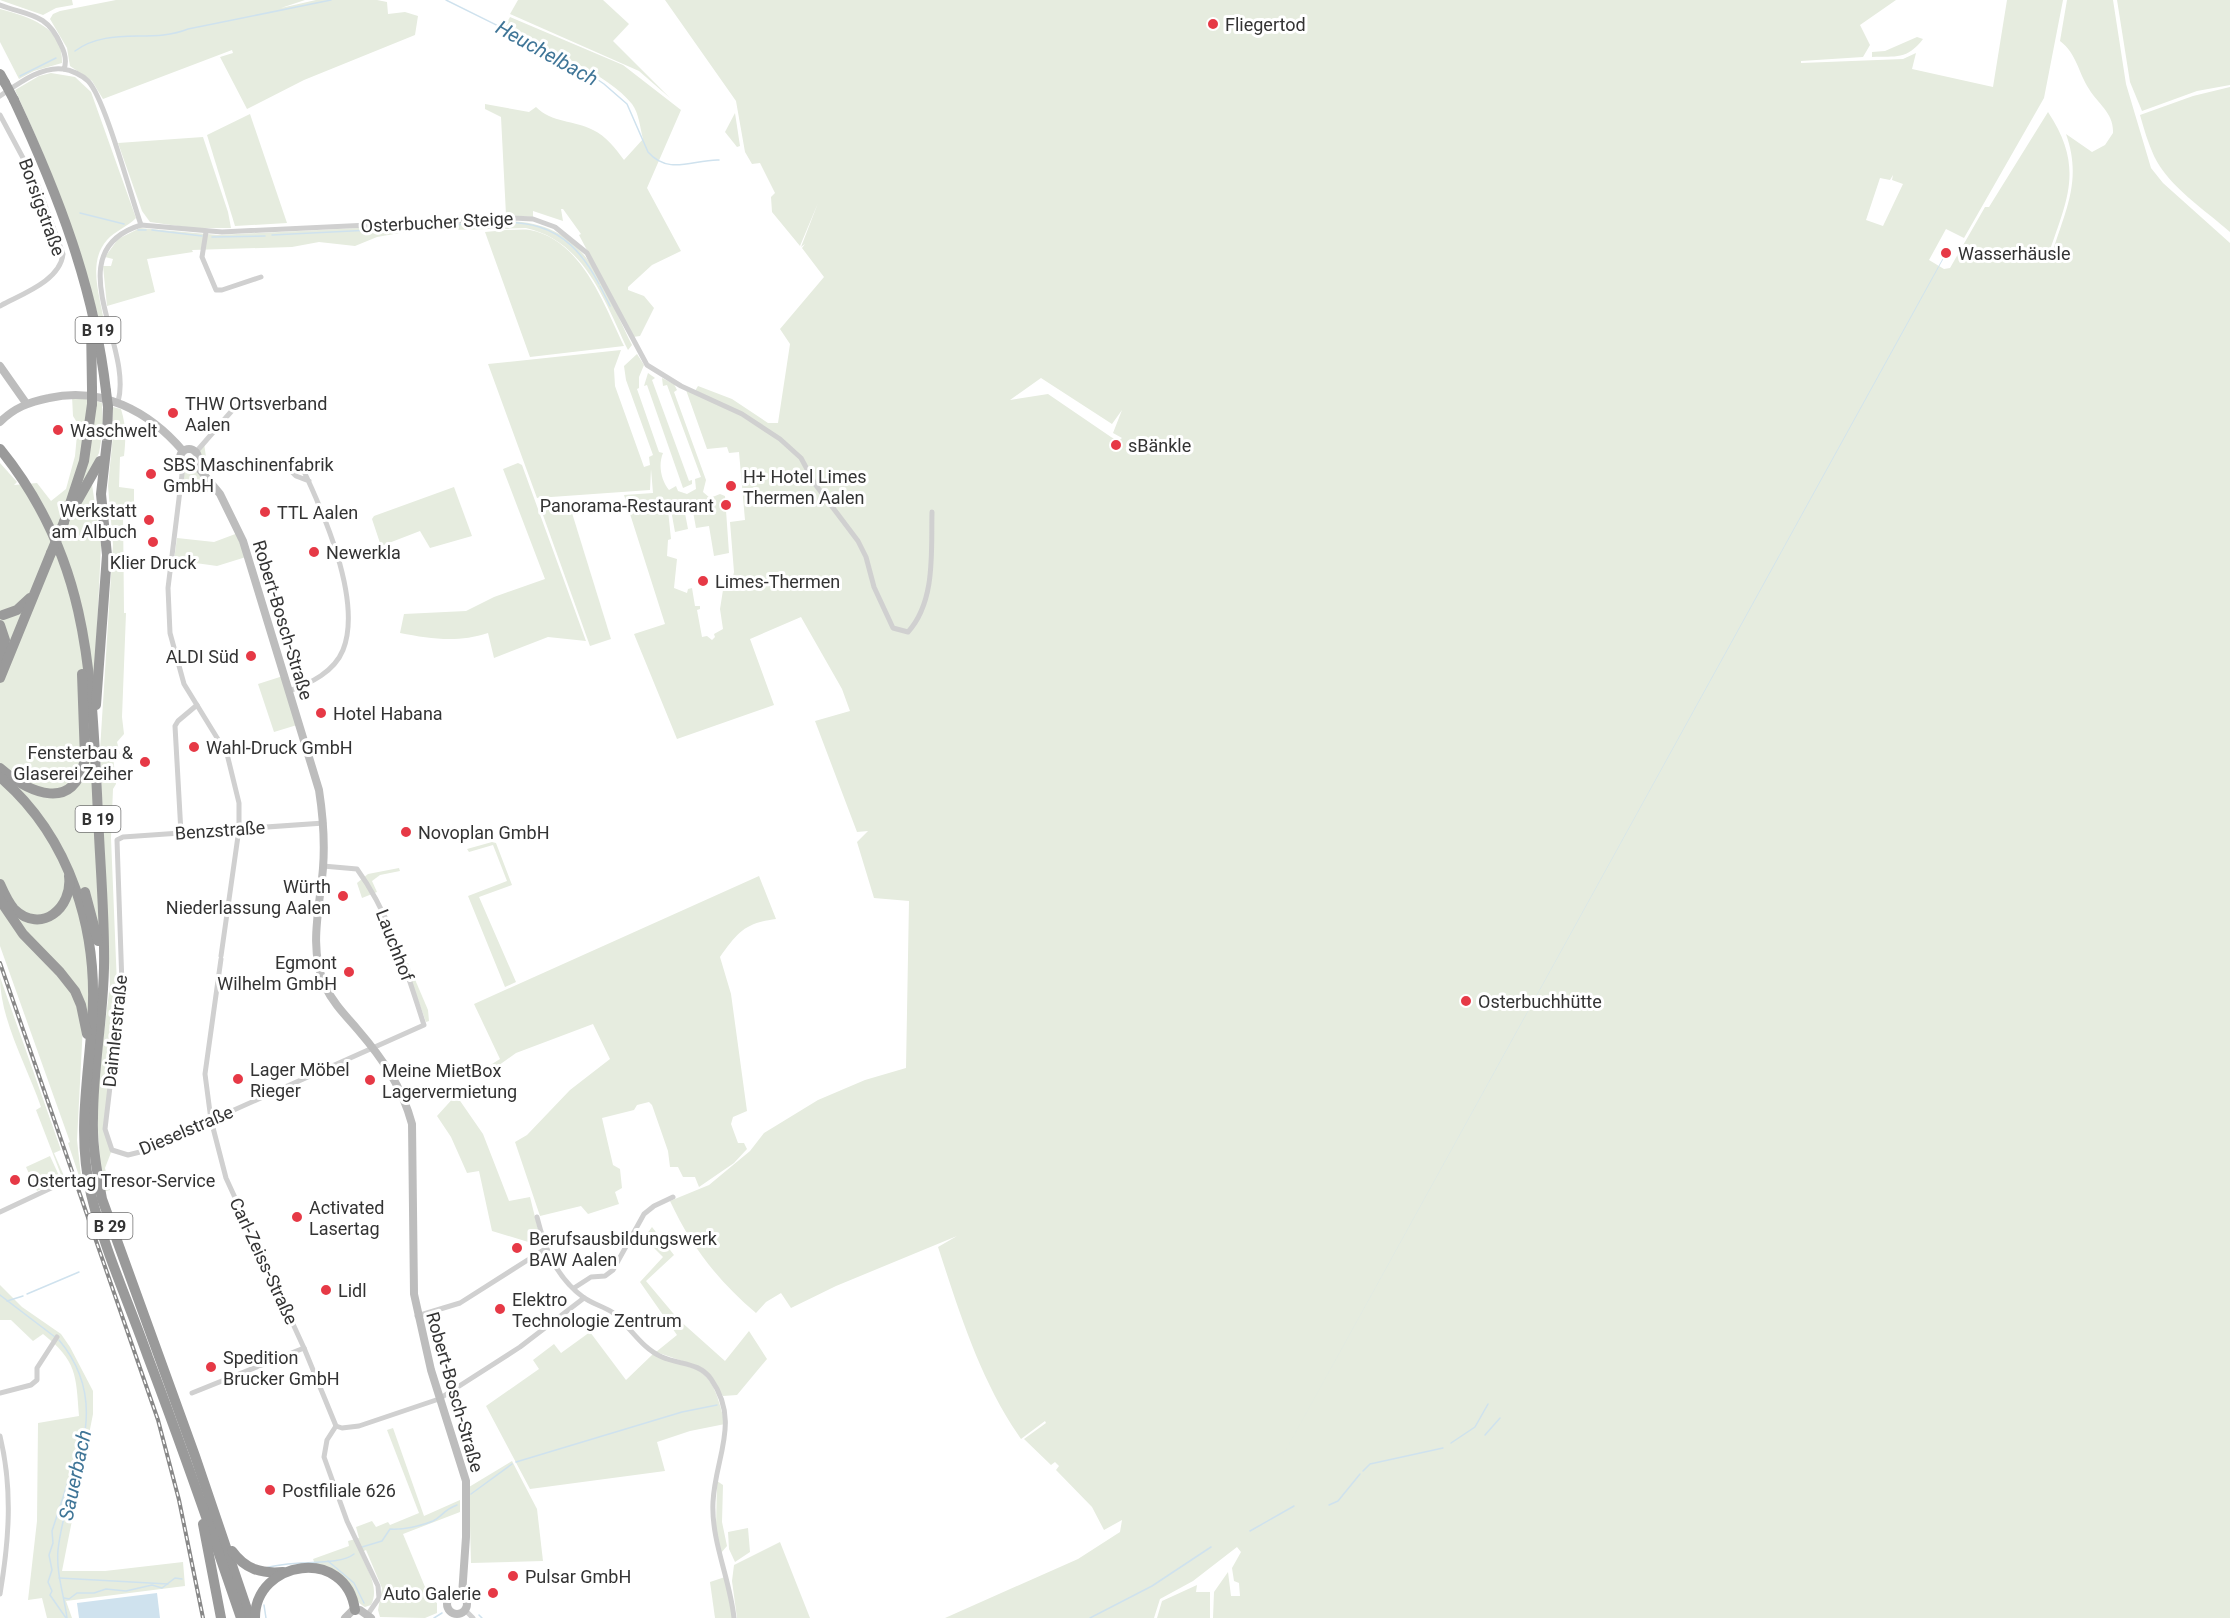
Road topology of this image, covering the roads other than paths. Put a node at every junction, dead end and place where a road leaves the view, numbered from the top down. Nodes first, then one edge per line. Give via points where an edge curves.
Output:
1 (0, 5) edge
2 (64, 69) junction
3 (2, 78) edge
4 (0, 96) edge
5 (0, 116) edge
6 (141, 225) junction
7 (206, 232) junction
8 (82, 271) junction
9 (261, 277) dead end
10 (0, 306) edge
11 (0, 366) edge
12 (26, 403) junction
13 (113, 404) junction
14 (236, 406) dead end
15 (2, 418) edge
16 (107, 441) junction
17 (0, 448) edge
18 (183, 451) junction
19 (196, 452) junction
20 (0, 457) edge
21 (196, 465) junction
22 (183, 466) junction
23 (18, 473) junction
24 (309, 481) dead end
25 (932, 512) dead end
26 (66, 518) junction
27 (44, 569) junction
28 (30, 598) junction
29 (80, 614) junction
30 (1, 619) edge
31 (19, 626) junction
32 (0, 662) edge
33 (0, 678) edge
34 (290, 691) junction
35 (197, 705) junction
36 (94, 736) junction
37 (2, 773) edge
38 (324, 824) junction
39 (239, 829) junction
40 (181, 833) junction
41 (117, 840) joint
42 (65, 861) junction
43 (323, 866) junction
44 (0, 884) edge
45 (0, 900) edge
46 (103, 982) junction
47 (424, 1025) joint
48 (373, 1047) junction
49 (87, 1065) junction
50 (211, 1120) junction
51 (112, 1150) joint
52 (64, 1182) dead end
53 (673, 1197) dead end
54 (0, 1212) edge
55 (537, 1217) dead end
56 (567, 1237) dead end
57 (543, 1242) junction
58 (545, 1250) junction
59 (574, 1288) junction
60 (584, 1298) junction
61 (417, 1316) junction
62 (56, 1339) dead end
63 (304, 1348) junction
64 (0, 1393) edge
65 (192, 1393) dead end
66 (439, 1399) junction
67 (336, 1426) junction
68 (0, 1436) edge
69 (194, 1476) junction
70 (221, 1531) junction
71 (286, 1572) junction
72 (0, 1594) edge
73 (462, 1595) junction
74 (356, 1610) junction
75 (465, 1610) junction
76 (449, 1615) edge
77 (369, 1616) edge
78 (221, 1618) edge
79 (241, 1618) edge
80 (250, 1618) edge
81 (255, 1618) edge
82 (345, 1618) edge
83 (473, 1618) edge
84 (734, 1618) edge

1 - 2 street via 32,14 51,26 63,49
2 - 4 street via 38,73
2 - 6 street via 89,82 97,96
3 - 8 highway, B 19, bridge via 50,181
5 - 10 street, Borsigstraße via 38,186 63,254 62,265 55,274
6 - 7 street, Osterbucher Steige
6 - 13 street via 112,241 100,265 101,290 121,380
7 - 9 street via 202,257 216,290
7 - 25 street, Osterbucher Steige via 513,218 544,223 566,234 587,253 647,365 681,386 742,414 801,458 815,484 858,541 874,587 898,632 908,632 916,623 928,588
8 - 13 highway, B 19, bridge via 99,339 106,391
8 - 26 highway, B 19, bridge via 91,332 92,404 84,461
11 - 12 street
12 - 13 street via 80,393
12 - 15 street
13 - 16 highway, B 19
13 - 18 street via 160,428
14 - 19 street
16 - 26 highway, B 19 via 93,476
16 - 36 highway, B 19 via 101,494 107,555
17 - 23 highway, B 19
18 - 19 street
18 - 22 street via 179,459
19 - 21 street
20 - 23 highway, B 19
21 - 22 street
21 - 34 street, Robert-Bosch-Straße via 220,494 240,535
22 - 35 street, Carl-Zeiss-Straße via 167,613 178,667
23 - 29 highway, B 19 via 45,514 60,547
24 - 34 street via 329,526 342,575 347,629 336,661 319,678
26 - 27 highway, B 19, bridge
27 - 28 highway, B 19
27 - 31 highway, B 19
28 - 30 highway
28 - 31 highway
29 - 36 highway
29 - 37 highway, B 19 via 85,748 79,778 69,789 43,794
30 - 31 highway
30 - 32 highway via 5,640
31 - 32 highway
31 - 33 highway, B 19
34 - 38 street, Robert-Bosch-Straße via 320,790
35 - 39 street, Carl-Zeiss-Straße via 227,754 239,803
35 - 40 street via 176,726
36 - 46 highway, B 19
37 - 42 highway, B 19 via 37,816
37 - 46 highway, B 29 via 46,818 76,870 98,936
38 - 39 street, Benzstraße
38 - 43 street, Robert-Bosch-Straße
39 - 40 street, Benzstraße
39 - 50 street, Carl-Zeiss-Straße via 205,1074
40 - 41 street, Benzstraße
41 - 51 street, Daimlerstraße via 122,985 105,1129
42 - 44 highway, B 19 via 69,892 64,905 51,916 34,918 20,913
42 - 49 highway, B 29 via 81,899 92,950 93,1003
43 - 47 street, Lauchhof via 357,869 386,915
43 - 48 street, Robert-Bosch-Straße via 316,946 320,970 336,1004
45 - 49 highway, B 29 via 23,934 75,991 85,1020
46 - 70 highway, B 29 via 93,1121 102,1199
47 - 48 street, Dieselstraße
48 - 50 street, Dieselstraße
48 - 61 street, Robert-Bosch-Straße via 405,1098 412,1124 411,1269
49 - 69 highway, B 29 via 83,1138 91,1195
50 - 51 street, Dieselstraße via 140,1152 128,1155
50 - 63 street, Carl-Zeiss-Straße via 226,1178
52 - 54 street
53 - 59 street via 644,1214 613,1270
55 - 57 street
56 - 57 street
57 - 58 street
58 - 59 street
58 - 61 street via 460,1303
59 - 60 street
60 - 66 street via 520,1347
60 - 84 street via 610,1311 653,1352 702,1370 711,1380 725,1412 725,1444 715,1479 714,1527
61 - 66 street, Robert-Bosch-Straße
62 - 64 street via 37,1368 38,1380
63 - 65 street
63 - 67 street, Carl-Zeiss-Straße
66 - 67 street via 369,1424
66 - 73 street, Robert-Bosch-Straße via 466,1481
67 - 77 street via 327,1440 324,1457 347,1521 378,1586 379,1598
68 - 72 street via 9,1505
69 - 78 highway
69 - 79 highway, B 29
70 - 71 highway via 241,1562 263,1572
70 - 80 highway, B 29
71 - 74 highway via 312,1567 334,1574 346,1586
71 - 81 highway via 269,1583 260,1596
73 - 75 street, Robert-Bosch-Straße via 467,1602
73 - 76 street via 455,1594 447,1600
74 - 77 street
74 - 82 street
75 - 76 street
75 - 83 street

